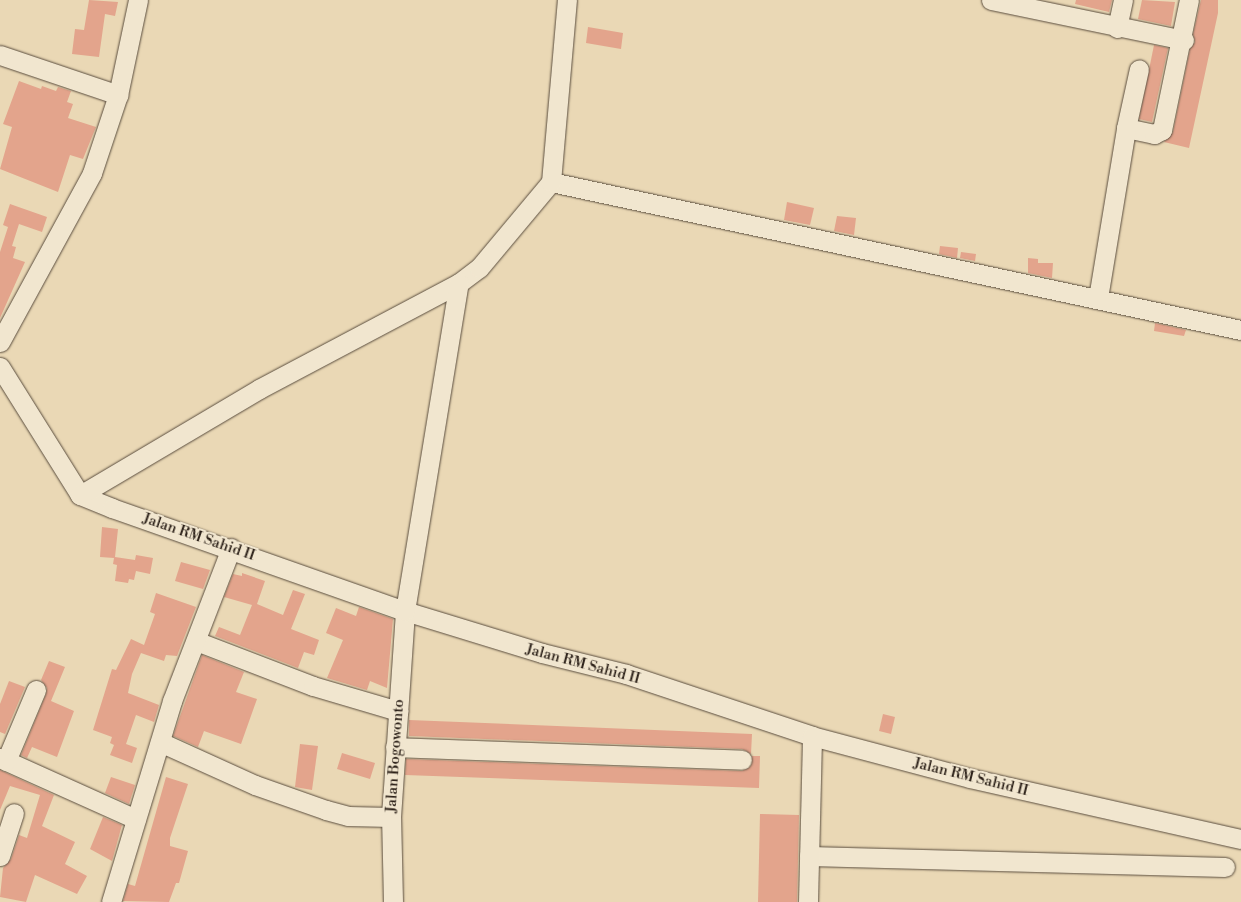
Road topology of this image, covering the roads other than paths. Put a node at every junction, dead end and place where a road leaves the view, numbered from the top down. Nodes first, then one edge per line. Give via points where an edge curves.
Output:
1 (138, 0) edge
2 (568, 0) edge
3 (991, 0) edge
4 (1123, 0) edge
5 (1189, 0) edge
6 (1072, 8) edge
7 (1117, 28) junction
8 (1184, 40) junction
9 (0, 55) edge
10 (1139, 69) dead end
11 (118, 95) junction
12 (1126, 128) junction
13 (551, 182) junction
14 (459, 283) junction
15 (1098, 298) junction
16 (1241, 330) edge
17 (0, 342) edge
18 (0, 367) edge
19 (80, 495) junction
20 (231, 548) junction
21 (405, 610) junction
22 (196, 641) junction
23 (36, 690) dead end
24 (398, 711) junction
25 (812, 736) junction
26 (160, 742) junction
27 (395, 747) junction
28 (3, 760) edge
29 (742, 760) dead end
30 (14, 813) dead end
31 (391, 817) junction
32 (136, 819) junction
33 (1241, 839) edge
34 (0, 856) edge
35 (809, 856) junction
36 (1225, 867) dead end
37 (111, 902) edge
38 (393, 902) edge
39 (808, 902) edge

1 - 11 street
2 - 13 street
3 - 6 street
4 - 7 street
5 - 8 street
6 - 7 street
7 - 8 street
8 - 12 street via 1162,130 1154,134
9 - 11 street
10 - 12 street
11 - 17 street via 92,173
12 - 15 street
13 - 14 street via 489,257
13 - 15 street
14 - 19 street via 260,389
14 - 21 street, Jalan Bogowonto
15 - 16 street
18 - 19 street
19 - 20 street, Jalan RM Sahid II
20 - 21 street, Jalan RM Sahid II
20 - 22 street
21 - 24 street, Jalan Bogowonto
21 - 25 street, Jalan RM Sahid II via 542,653 626,674
22 - 24 street via 313,686
22 - 26 street
23 - 28 street
24 - 27 street, Jalan Bogowonto
25 - 33 street, Jalan RM Sahid II via 970,778
25 - 35 street
26 - 31 street via 255,784 326,810 348,816
26 - 32 street
27 - 29 street
27 - 31 street, Jalan Bogowonto
28 - 32 street
30 - 34 street
31 - 38 street, Jalan Bogowonto
32 - 37 street
35 - 36 street
35 - 39 street

